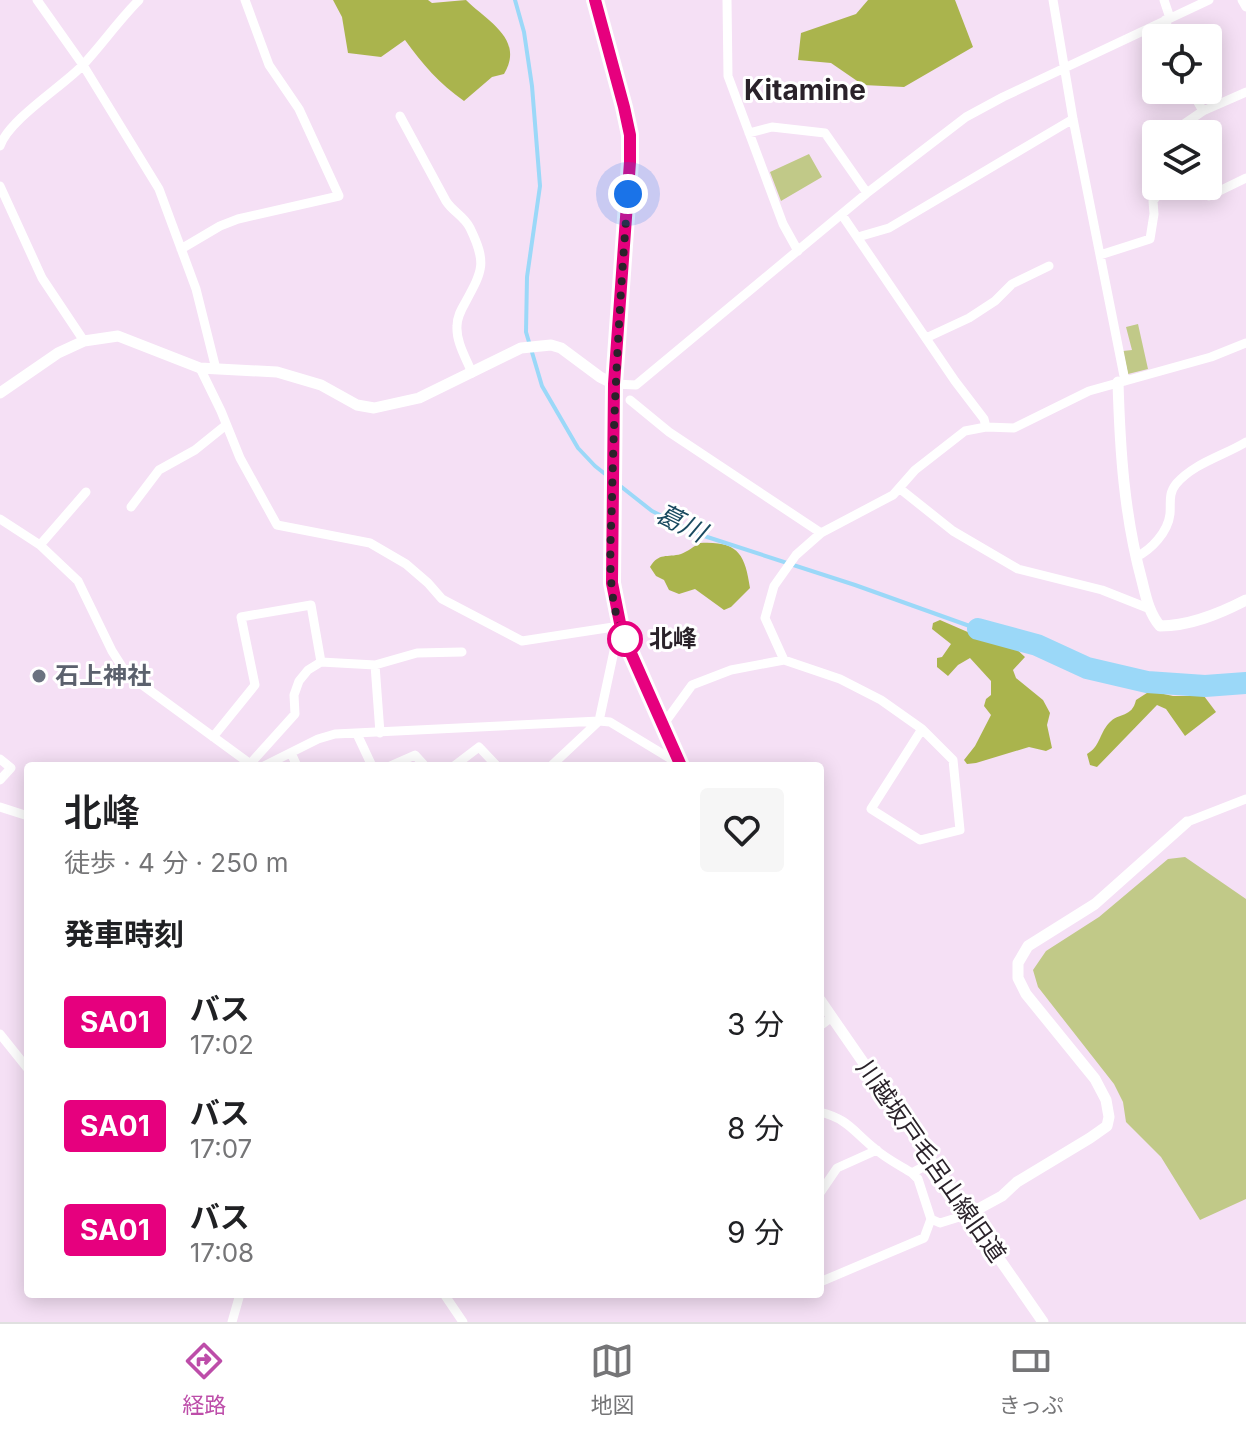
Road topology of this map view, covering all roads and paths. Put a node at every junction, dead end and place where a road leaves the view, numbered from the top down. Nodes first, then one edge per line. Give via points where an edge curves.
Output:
1 (37, 0) edge
2 (139, 0) edge
3 (245, 0) edge
4 (595, 0) edge
5 (727, 0) edge
6 (1053, 0) edge
7 (1164, 0) edge
8 (1209, 0) edge
9 (1242, 0) edge
10 (1246, 7) edge
11 (1168, 19) junction
12 (1169, 24) edge
13 (83, 65) junction
14 (1065, 68) junction
15 (1246, 92) edge
16 (1199, 104) edge
17 (1203, 111) junction
18 (400, 116) dead end
19 (1073, 119) junction
20 (1190, 120) edge
21 (749, 133) junction
22 (0, 146) edge
23 (1246, 178) edge
24 (0, 186) edge
25 (1222, 190) edge
26 (867, 193) junction
27 (1154, 200) edge
28 (842, 215) junction
29 (858, 237) junction
30 (181, 249) junction
31 (798, 251) junction
32 (1100, 255) junction
33 (1049, 266) dead end
34 (926, 338) junction
35 (84, 341) junction
36 (1246, 343) edge
37 (200, 368) junction
38 (216, 369) junction
39 (472, 373) junction
40 (1122, 382) junction
41 (614, 384) junction
42 (0, 393) edge
43 (630, 400) dead end
44 (226, 425) junction
45 (986, 427) junction
46 (1246, 442) edge
47 (899, 488) junction
48 (86, 492) dead end
49 (131, 507) dead end
50 (0, 519) edge
51 (821, 533) junction
52 (40, 545) junction
53 (1136, 557) junction
54 (1246, 600) edge
55 (1150, 609) junction
56 (621, 630) junction
57 (462, 652) dead end
58 (784, 660) junction
59 (321, 662) junction
60 (375, 665) junction
61 (599, 721) junction
62 (663, 725) junction
63 (922, 729) junction
64 (380, 733) junction
65 (357, 734) junction
66 (213, 737) junction
67 (291, 753) junction
68 (0, 759) edge
69 (248, 762) edge
70 (255, 762) edge
71 (272, 762) edge
72 (295, 762) edge
73 (370, 762) edge
74 (399, 762) edge
75 (421, 762) edge
76 (459, 762) edge
77 (493, 762) edge
78 (555, 762) edge
79 (675, 762) edge
80 (679, 762) edge
81 (0, 780) edge
82 (1246, 799) edge
83 (0, 807) edge
84 (24, 817) edge
85 (1187, 822) joint
86 (824, 1006) edge
87 (832, 1017) junction
88 (824, 1023) edge
89 (0, 1034) edge
90 (24, 1064) edge
91 (824, 1113) edge
92 (877, 1150) junction
93 (932, 1162) junction
94 (912, 1173) junction
95 (824, 1187) edge
96 (969, 1214) junction
97 (931, 1219) junction
98 (824, 1280) edge
99 (239, 1298) edge
100 (447, 1298) edge
101 (232, 1322) edge
102 (463, 1322) edge
103 (1043, 1322) edge

1 - 13 street
2 - 13 street
3 - 30 street via 269,65 299,109 339,196 238,219
4 - 41 street via 630,135
5 - 21 street via 728,76
6 - 14 street
7 - 11 street
8 - 11 street
9 - 10 street
11 - 12 street
11 - 14 street
13 - 22 street via 14,125
13 - 30 street via 159,189
14 - 19 street
14 - 26 street via 966,117
15 - 17 street
16 - 17 street
17 - 20 street
18 - 39 street via 453,213 465,219 479,254 479,278 457,327
19 - 29 street via 889,228
19 - 32 street
21 - 26 street via 772,127 825,133
21 - 31 street
23 - 25 street
24 - 35 street via 42,278
26 - 28 street
27 - 32 street via 1150,239
28 - 29 street
28 - 31 street
29 - 34 street
30 - 38 street
31 - 41 street via 636,385
32 - 40 street
33 - 34 street via 1012,284 983,310
34 - 45 street
35 - 37 street via 118,336
35 - 42 street via 34,367
36 - 40 street
37 - 38 street
37 - 44 street
38 - 39 street via 277,372 374,408 419,398
39 - 41 street via 524,348 551,345
40 - 45 street via 1089,391 1014,428
40 - 53 street via 1124,492
41 - 56 street via 611,557
43 - 51 street
44 - 49 street via 159,470
44 - 56 street via 277,525 378,547 406,564 442,599 522,641
45 - 47 street via 965,431 945,444
46 - 53 street via 1194,468 1174,487 1167,528
47 - 51 street
47 - 55 street via 953,531 1018,569 1102,590
48 - 52 street
50 - 52 street
51 - 58 street via 796,555 774,586 765,618
52 - 66 street via 78,581 126,673
53 - 55 street
54 - 55 street via 1178,626 1160,626
56 - 61 street
56 - 62 street
57 - 60 street via 417,653
58 - 62 street via 731,670 692,685
58 - 63 street via 840,679
59 - 60 street
59 - 66 street via 311,605 241,617 255,685
59 - 70 street via 299,681 295,714
60 - 64 street
61 - 64 street
61 - 78 street
61 - 79 street via 610,722
62 - 80 street
63 - 63 street via 953,760 960,830 920,840 871,809
64 - 65 street
65 - 67 street via 335,734
65 - 73 street
66 - 69 street
67 - 71 street
67 - 72 street
68 - 81 street via 11,768
74 - 75 street via 415,755
76 - 77 street via 479,747
82 - 85 street
83 - 84 street
85 - 96 street via 1095,904 1028,946 1018,963 1026,994 1095,1079 1109,1117 1107,1126 1090,1138
86 - 87 street, 川越坂戸毛呂山線旧道
87 - 88 street
87 - 93 street, 川越坂戸毛呂山線旧道
89 - 90 street
91 - 92 street via 841,1119
92 - 94 street
92 - 95 street via 837,1168
93 - 94 street
93 - 96 street, 川越坂戸毛呂山線旧道
94 - 97 street
96 - 97 street via 940,1223
96 - 103 street, 川越坂戸毛呂山線旧道
97 - 98 street via 924,1238
99 - 101 street
100 - 102 street

